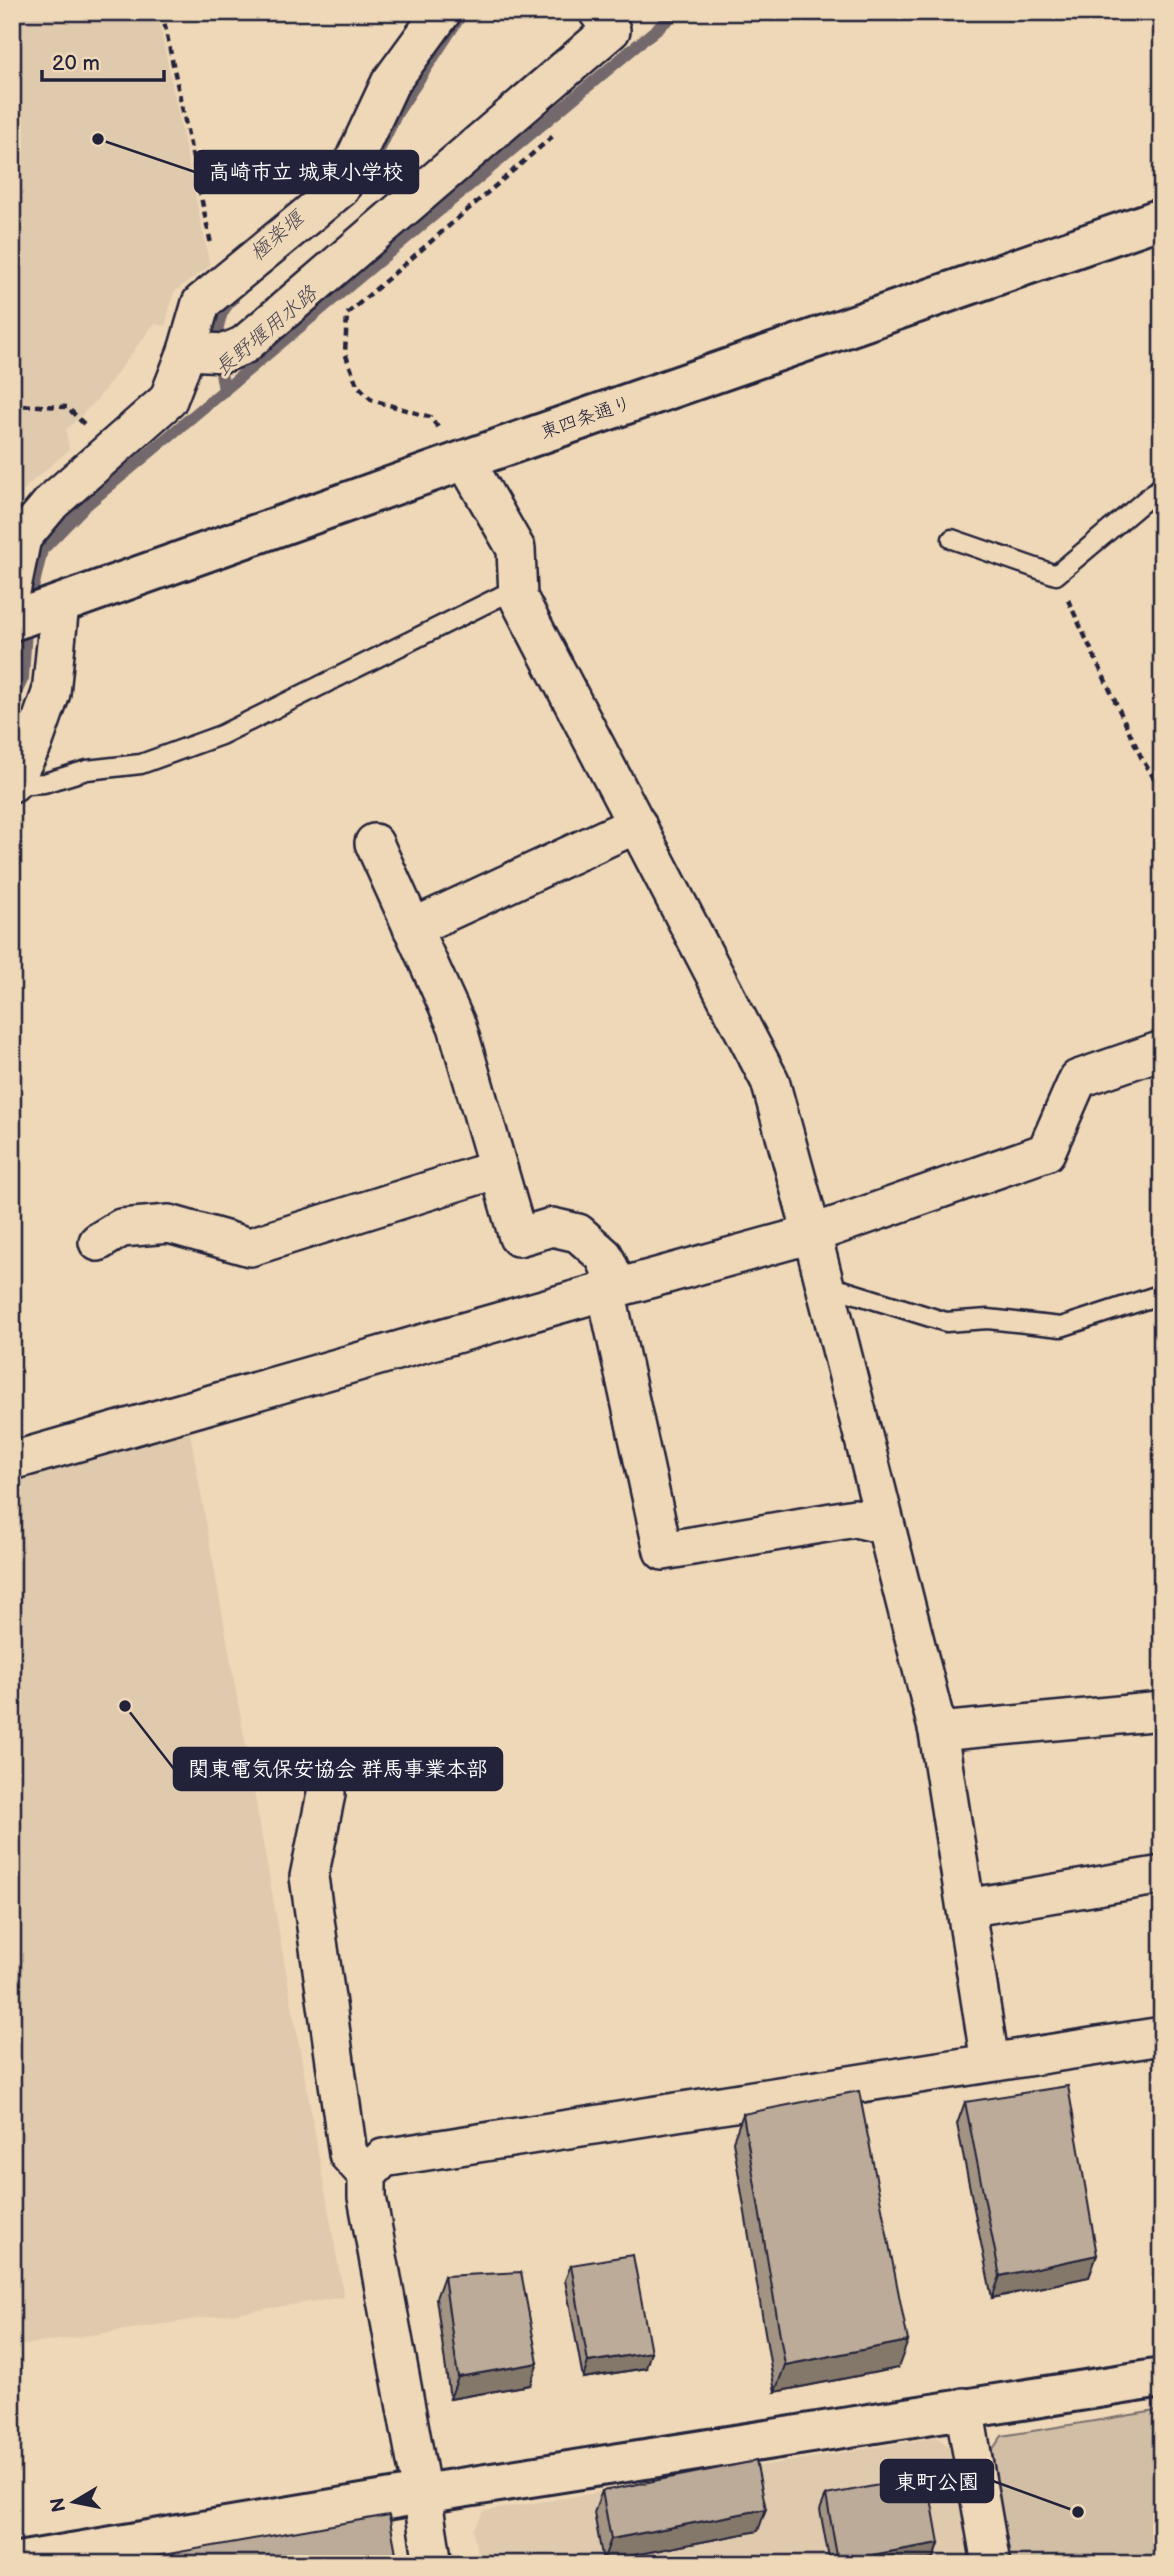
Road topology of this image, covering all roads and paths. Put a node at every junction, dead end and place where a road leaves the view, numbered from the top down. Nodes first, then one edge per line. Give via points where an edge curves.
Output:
1 (162, 12) edge
2 (442, 12) edge
3 (598, 12) edge
4 (555, 134) dead end
5 (1162, 218) edge
6 (213, 254) dead end
7 (187, 351) junction
8 (12, 405) edge
9 (87, 426) dead end
10 (466, 460) junction
11 (1162, 486) edge
12 (952, 539) dead end
13 (1056, 575) junction
14 (12, 587) edge
15 (519, 597) junction
16 (58, 605) junction
17 (12, 621) edge
18 (12, 784) edge
19 (1162, 791) edge
20 (637, 824) junction
21 (374, 843) dead end
22 (412, 928) junction
23 (1162, 1050) edge
24 (498, 1169) junction
25 (812, 1234) junction
26 (98, 1242) dead end
27 (612, 1289) junction
28 (826, 1293) junction
29 (1162, 1294) edge
30 (12, 1461) edge
31 (885, 1525) junction
32 (1162, 1710) edge
33 (937, 1732) junction
34 (326, 1794) dead end
35 (1162, 1875) edge
36 (966, 1908) junction
37 (1162, 2036) edge
38 (990, 2063) junction
39 (367, 2175) junction
40 (1162, 2378) edge
41 (964, 2407) junction
42 (422, 2494) junction
43 (12, 2563) edge
44 (433, 2564) edge
45 (991, 2564) edge

1 - 6 path
2 - 7 street via 390,83 341,188 201,303
3 - 7 street via 611,30 244,345 225,353
4 - 10 path via 347,314 345,353 357,385 372,400 430,417
5 - 10 street, 東四条通り
7 - 14 street via 168,400 52,502 22,538
8 - 9 path via 66,407
10 - 15 street via 516,549
10 - 16 street, 東四条通り
11 - 13 lane
12 - 13 lane
13 - 19 path via 1142,759
15 - 18 lane via 505,594 221,735 141,764 87,770 44,783
15 - 20 street
16 - 17 street, 東四条通り
16 - 18 street via 51,693 33,744
20 - 22 street
20 - 25 street via 770,1081
21 - 22 street
22 - 24 street via 457,1026
23 - 25 street via 1078,1079 1046,1152
24 - 26 street via 250,1248 169,1224 121,1228
24 - 27 street via 518,1237 552,1227 578,1233 604,1256
25 - 27 street
25 - 28 street
27 - 30 street
27 - 31 street via 663,1551 855,1518
28 - 29 lane via 843,1290 946,1322 988,1320 1061,1327
28 - 31 street
31 - 33 street
32 - 33 street
33 - 36 street
34 - 39 street via 309,1877 348,2154
35 - 36 street
36 - 38 street
37 - 38 street
38 - 39 street via 383,2158
39 - 42 street via 367,2197
40 - 41 street
41 - 42 street
41 - 45 street
42 - 43 street
42 - 44 street

